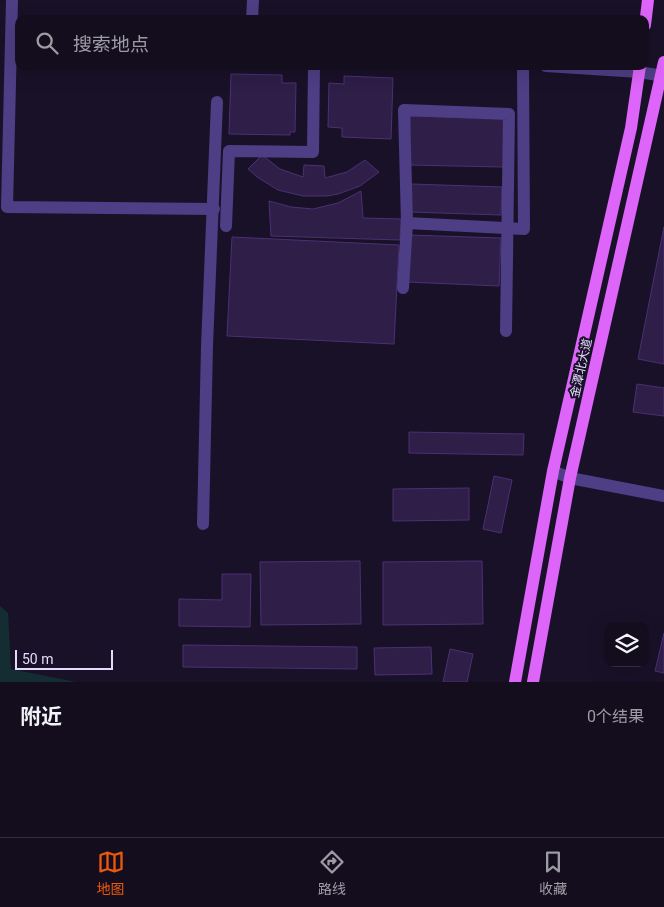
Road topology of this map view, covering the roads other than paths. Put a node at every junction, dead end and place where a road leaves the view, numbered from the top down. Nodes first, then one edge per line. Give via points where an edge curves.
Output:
1 (12, 0) edge
2 (253, 0) edge
3 (648, 0) edge
4 (252, 15) edge
5 (646, 15) edge
6 (664, 62) edge
7 (314, 70) edge
8 (523, 70) edge
9 (640, 70) edge
10 (643, 70) edge
11 (663, 76) edge
12 (217, 102) dead end
13 (214, 209) junction
14 (407, 223) junction
15 (226, 226) dead end
16 (507, 228) junction
17 (403, 288) dead end
18 (506, 331) dead end
19 (553, 471) junction
20 (570, 478) junction
21 (664, 496) edge
22 (203, 524) dead end
23 (515, 682) edge
24 (533, 682) edge

1 - 13 street via 7,208
2 - 4 street
3 - 5 main road
6 - 11 main road, 金潭北大道
7 - 15 street via 313,152 229,151
8 - 16 street via 524,229
9 - 19 main road, 金潭北大道 via 630,128
10 - 11 street
11 - 20 main road, 金潭北大道
12 - 13 street
13 - 22 street
14 - 16 street
14 - 16 street via 404,110 509,114
14 - 17 street
16 - 18 street
19 - 20 street
19 - 23 main road, 金潭北大道
20 - 21 street
20 - 24 main road, 金潭北大道

